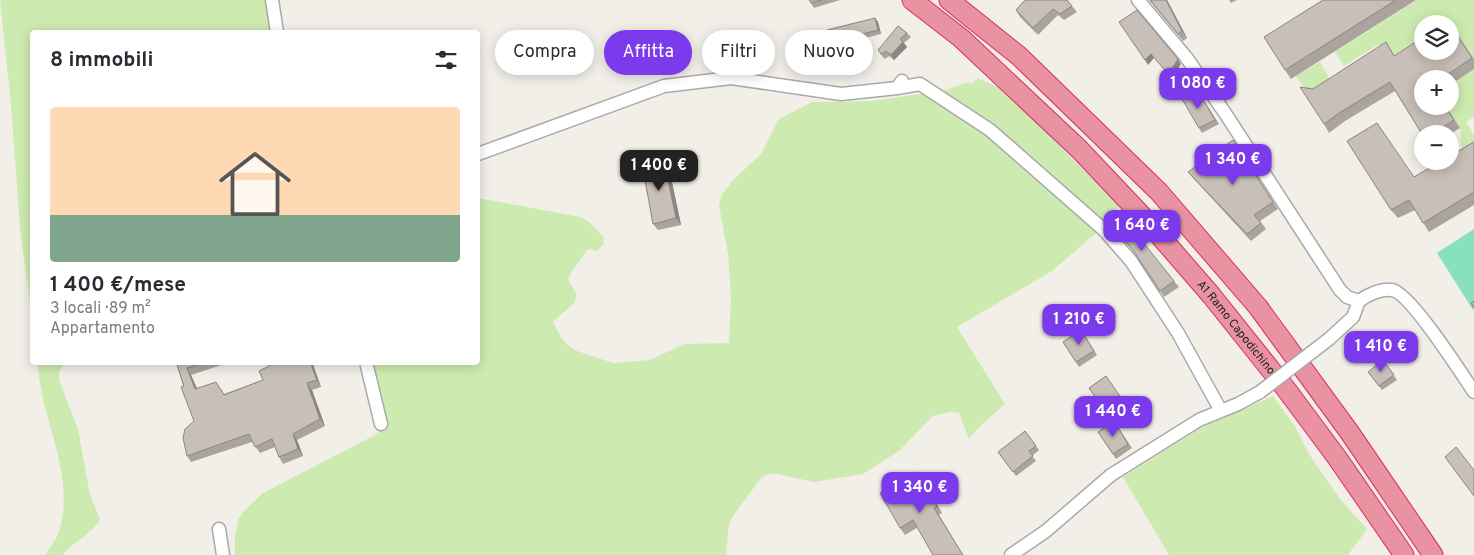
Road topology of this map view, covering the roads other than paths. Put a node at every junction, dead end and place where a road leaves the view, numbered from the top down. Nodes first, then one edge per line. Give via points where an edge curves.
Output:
1 (272, 0) edge
2 (912, 0) edge
3 (950, 0) edge
4 (1138, 0) edge
5 (277, 30) edge
6 (480, 153) edge
7 (1359, 301) junction
8 (367, 365) edge
9 (1474, 392) edge
10 (1220, 412) junction
11 (381, 424) dead end
12 (219, 529) dead end
13 (1432, 554) edge
14 (224, 555) edge
15 (1011, 555) edge
16 (1404, 555) edge

1 - 5 street
2 - 16 highway, A1 Ramo Capodichino via 961,38 1024,97 1146,220 1211,294 1286,389
3 - 13 highway via 1018,56 1159,192 1258,307
4 - 7 street via 1186,57 1340,290 1347,297
6 - 10 street via 664,86 731,78 841,94 900,84 920,84 990,130 1104,230 1131,260 1178,333
7 - 9 street via 1381,291 1392,290 1402,294
7 - 10 street, bridge via 1353,317 1329,339 1260,392
8 - 11 street
10 - 15 street via 1199,420 1112,475 1046,531
12 - 14 street

